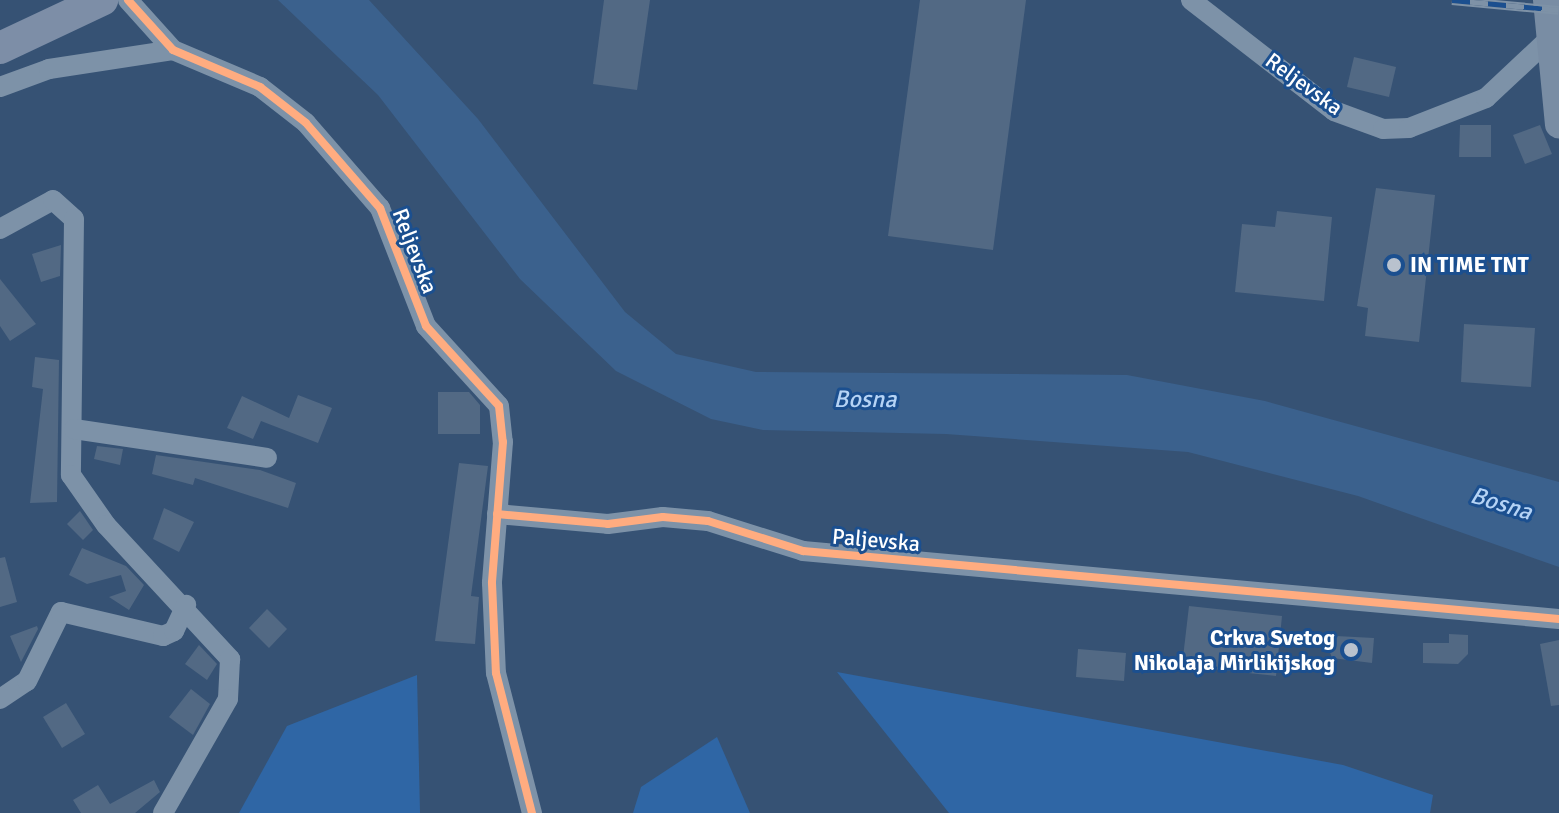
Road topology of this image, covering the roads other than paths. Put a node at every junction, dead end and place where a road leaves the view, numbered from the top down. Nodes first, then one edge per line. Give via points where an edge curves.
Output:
1 (102, 0) edge
2 (128, 0) edge
3 (1191, 0) edge
4 (1547, 0) edge
5 (1548, 40) junction
6 (0, 48) edge
7 (173, 50) junction
8 (0, 87) edge
9 (1559, 124) edge
10 (0, 229) edge
11 (74, 429) junction
12 (267, 458) dead end
13 (497, 514) junction
14 (186, 605) junction
15 (1559, 619) edge
16 (0, 699) edge
17 (163, 813) edge
18 (532, 813) edge

1 - 6 main road
2 - 7 street, Reljevska
3 - 5 street, Reljevska via 1334,111 1383,129 1409,128 1486,98
4 - 5 main road
5 - 9 main road
7 - 8 street via 49,69
7 - 13 street, Reljevska via 260,87 306,123 380,208 426,326 499,406
10 - 11 street via 53,200 74,219
11 - 12 street
11 - 14 street via 71,475 106,525
13 - 15 street, Paljevska via 608,524 663,517 708,521 803,551
13 - 18 street via 492,583 496,673
14 - 16 street via 174,631 163,636 61,612 27,681
14 - 17 street via 230,659 228,699

